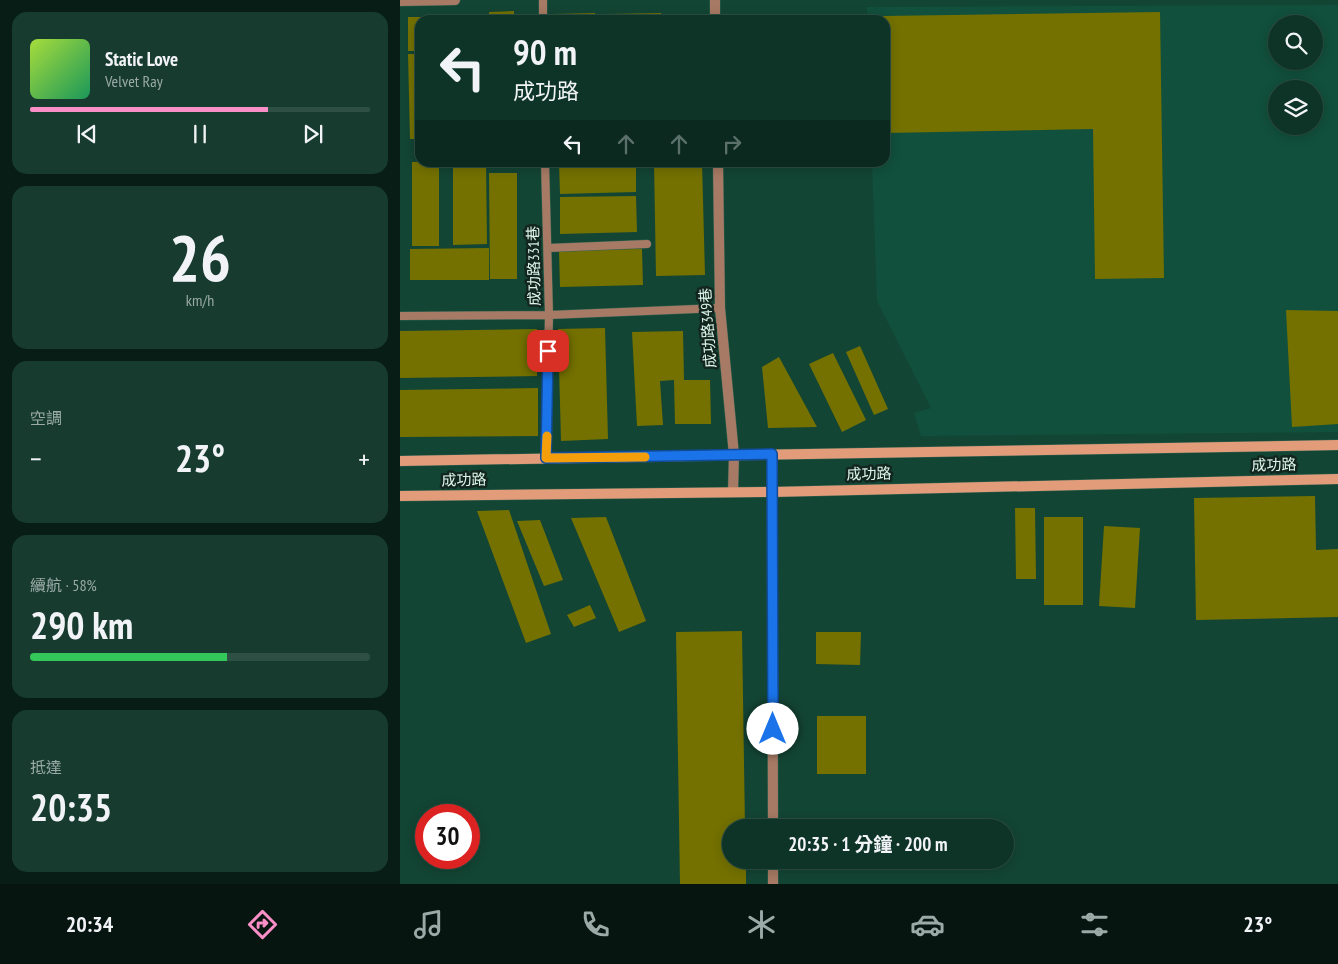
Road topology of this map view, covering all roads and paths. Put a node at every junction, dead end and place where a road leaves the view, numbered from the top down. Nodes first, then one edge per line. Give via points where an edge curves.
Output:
1 (455, 0) edge
2 (542, 0) edge
3 (715, 0) edge
4 (400, 1) edge
5 (543, 15) edge
6 (715, 15) edge
7 (545, 167) edge
8 (718, 167) edge
9 (647, 244) dead end
10 (548, 248) junction
11 (720, 308) junction
12 (549, 315) junction
13 (400, 316) edge
14 (1338, 445) edge
15 (772, 454) junction
16 (734, 455) junction
17 (546, 458) junction
18 (400, 461) edge
19 (1338, 479) edge
20 (733, 492) junction
21 (772, 492) junction
22 (400, 496) edge
23 (773, 819) edge
24 (773, 869) edge
25 (773, 884) edge

1 - 4 street
2 - 5 lane
3 - 6 street
7 - 10 lane, 成功路331巷
8 - 11 street, 成功路349巷
9 - 10 lane
10 - 12 lane, 成功路331巷
11 - 12 lane
11 - 16 street, 成功路349巷
12 - 13 lane
12 - 17 lane, 成功路331巷
14 - 15 main road, 成功路
15 - 16 main road, 成功路
15 - 21 street
16 - 17 main road, 成功路
16 - 20 street, 成功路349巷
17 - 18 main road, 成功路
19 - 21 main road, 成功路
20 - 21 main road, 成功路
20 - 22 main road, 成功路
21 - 23 street
24 - 25 street

